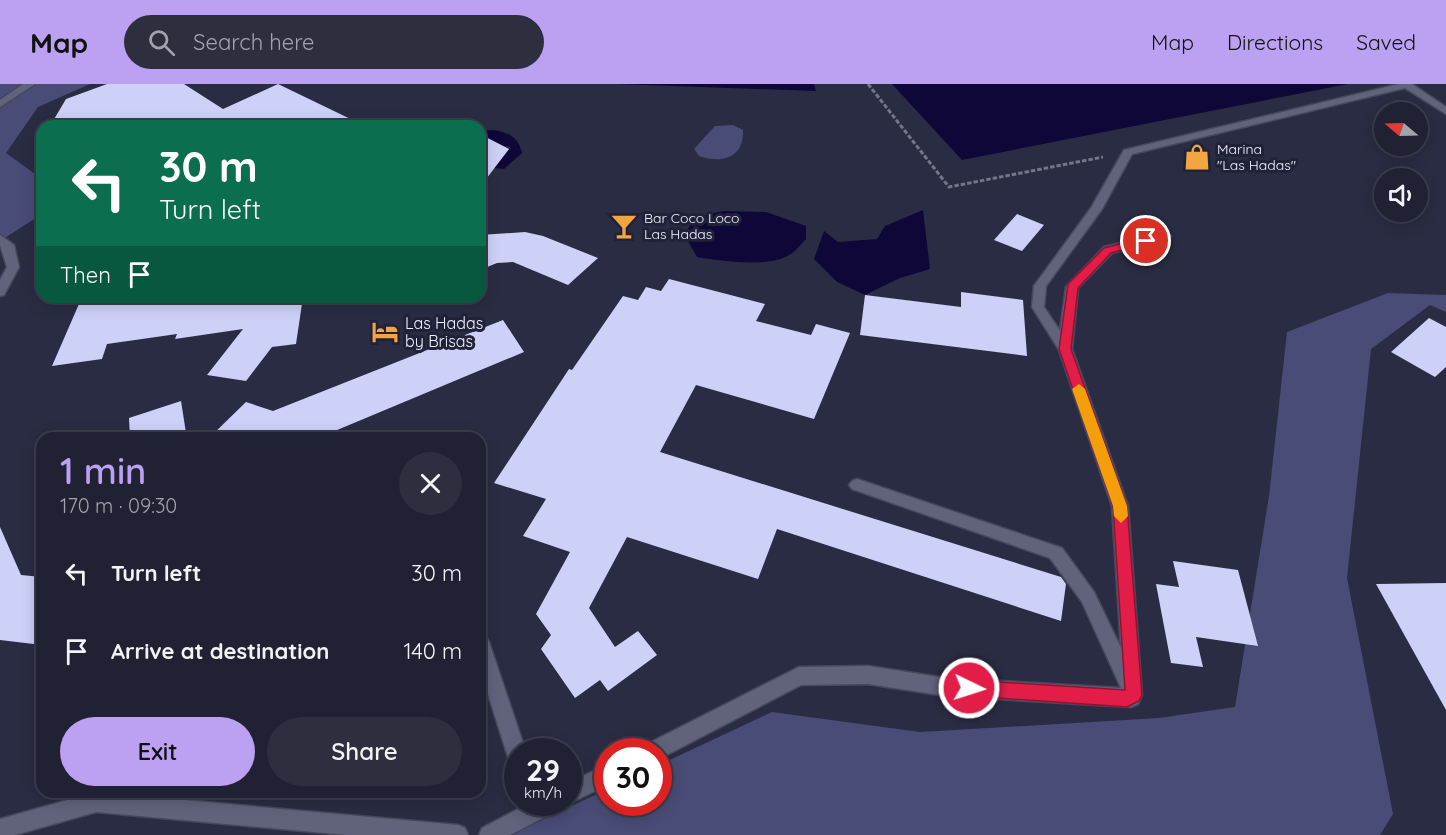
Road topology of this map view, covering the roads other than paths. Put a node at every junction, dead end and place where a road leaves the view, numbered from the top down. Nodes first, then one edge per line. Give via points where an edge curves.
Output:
1 (30, 84) edge
2 (1407, 85) edge
3 (0, 104) edge
4 (1446, 111) edge
5 (1165, 236) dead end
6 (0, 239) edge
7 (0, 292) edge
8 (1065, 349) junction
9 (857, 485) dead end
10 (486, 660) edge
11 (1133, 695) junction
12 (512, 738) edge
13 (672, 742) edge
14 (522, 816) edge
15 (0, 829) edge
16 (458, 835) edge
17 (489, 835) edge

1 - 3 street
2 - 4 street
2 - 8 street via 1128,152 1096,209 1040,286 1038,307
5 - 8 street via 1108,250 1072,287
6 - 7 street via 8,244 13,267
8 - 11 street via 1120,506
9 - 11 street via 1056,553 1088,597
10 - 12 street
11 - 13 street via 1127,699 946,687 868,675 799,676
14 - 17 street
15 - 16 street via 96,802

